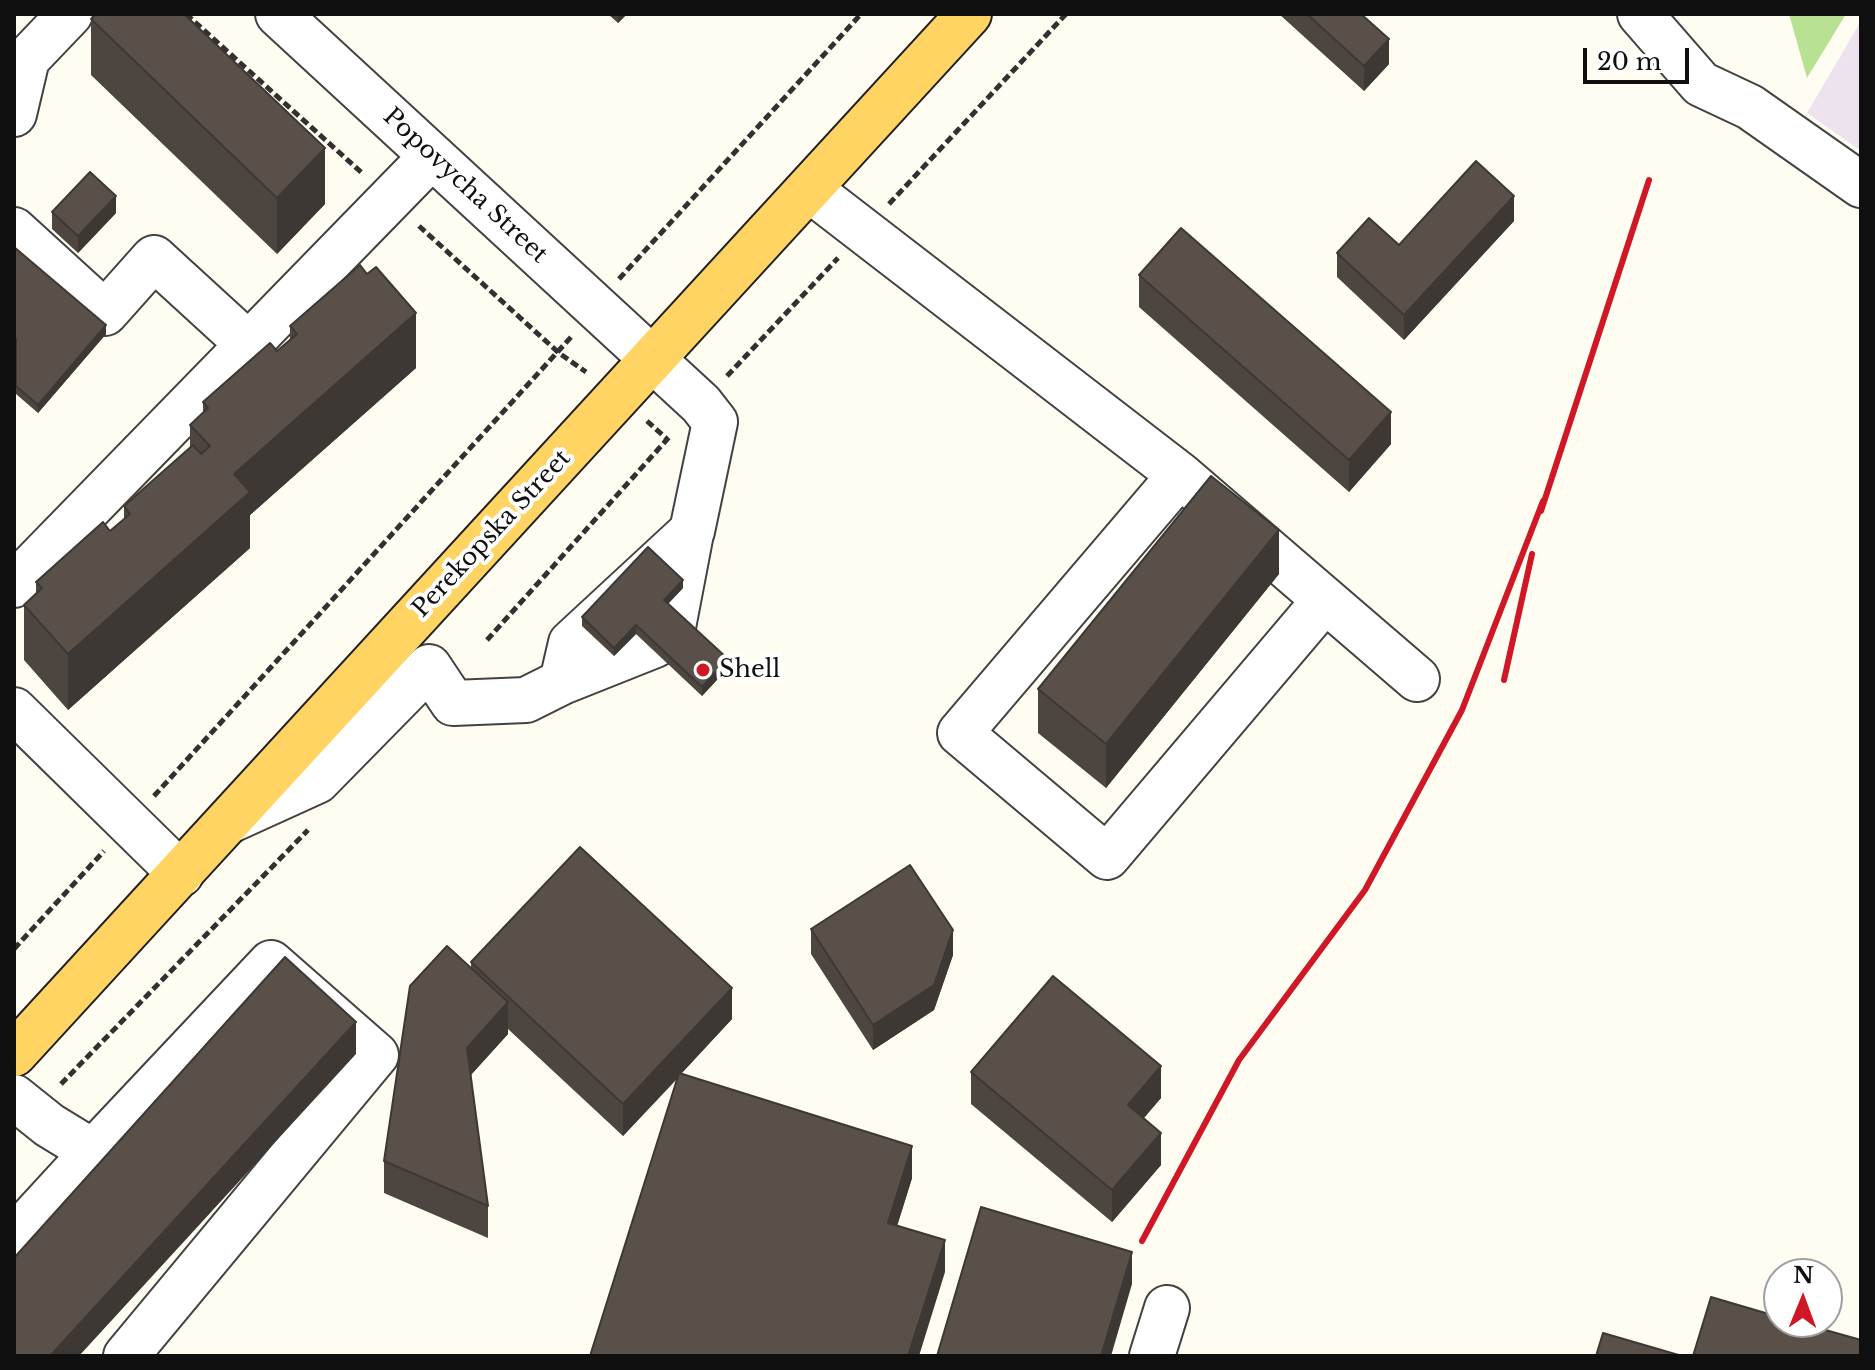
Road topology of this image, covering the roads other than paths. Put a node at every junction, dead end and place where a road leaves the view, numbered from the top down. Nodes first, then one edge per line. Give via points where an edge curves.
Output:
1 (70, 14) edge
2 (278, 14) edge
3 (969, 14) edge
4 (1640, 14) edge
5 (14, 114) edge
6 (432, 156) junction
7 (1861, 185) edge
8 (809, 189) junction
9 (14, 230) edge
10 (249, 345) junction
11 (652, 359) junction
12 (1180, 475) junction
13 (692, 531) junction
14 (14, 585) edge
15 (1325, 600) junction
16 (1417, 679) dead end
17 (562, 682) junction
18 (14, 710) edge
19 (229, 821) junction
20 (181, 874) junction
21 (14, 1054) edge
22 (24, 1105) edge
23 (93, 1152) junction
24 (14, 1238) edge
25 (1167, 1308) dead end
26 (126, 1356) edge
27 (1152, 1356) edge

1 - 5 street via 27,59
2 - 6 street, Popovycha Street
3 - 8 main road, Perekopska Street
4 - 7 street via 1701,84 1750,107
6 - 10 street
6 - 11 street, Popovycha Street
8 - 11 main road, Perekopska Street
8 - 12 street
9 - 10 street via 105,313 154,258
10 - 14 street
11 - 13 street, Popovycha Street via 715,422
11 - 19 main road, Perekopska Street
12 - 15 street
12 - 15 street via 960,733 1107,857
13 - 17 street via 571,643
13 - 17 street via 673,627 655,645
15 - 16 street
17 - 19 street via 526,700 453,703 429,667 317,781
18 - 20 street
19 - 20 main road, Perekopska Street
20 - 21 main road, Perekopska Street
22 - 23 street
23 - 24 street
23 - 26 street via 271,963 376,1055
25 - 27 street

